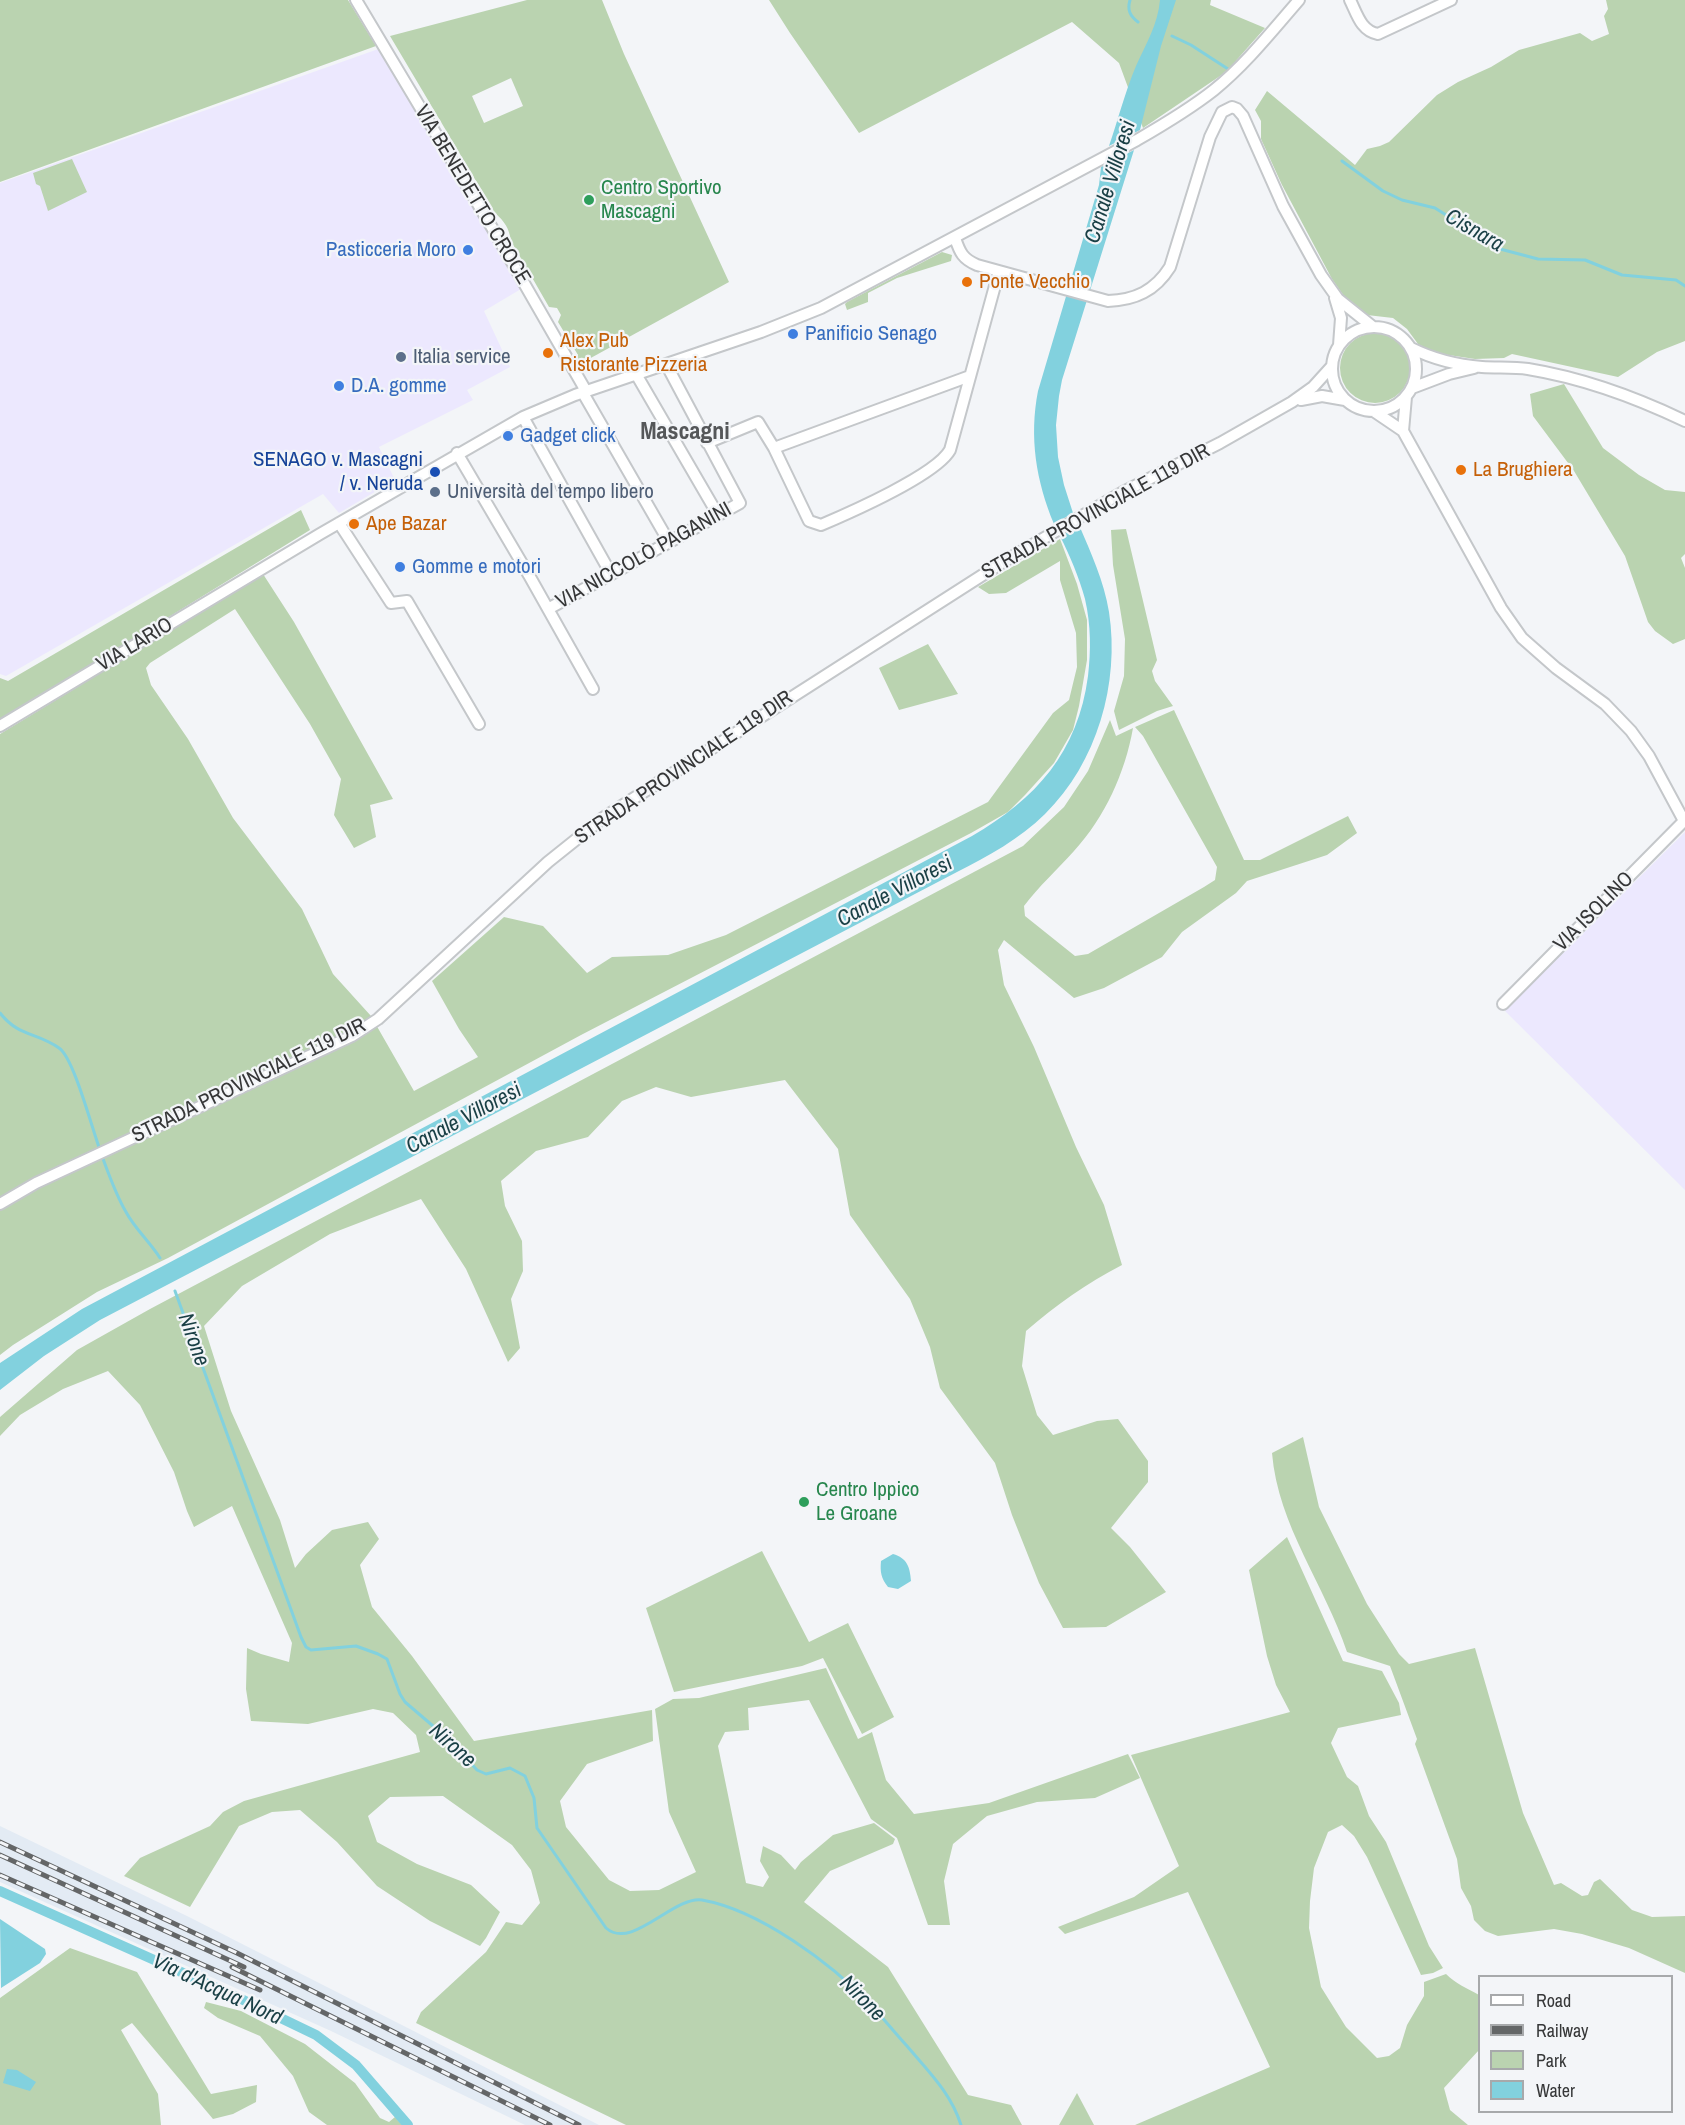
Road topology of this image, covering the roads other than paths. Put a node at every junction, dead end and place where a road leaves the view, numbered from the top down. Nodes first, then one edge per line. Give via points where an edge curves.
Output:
1 (356, 0) edge
2 (1299, 0) edge
3 (1350, 0) edge
4 (1451, 0) edge
5 (955, 238) junction
6 (999, 271) junction
7 (1332, 292) junction
8 (1373, 327) junction
9 (1339, 345) junction
10 (1411, 348) junction
11 (666, 364) junction
12 (1332, 366) junction
13 (1480, 367) junction
14 (636, 374) junction
15 (970, 376) junction
16 (584, 392) junction
17 (1409, 392) junction
18 (1345, 400) junction
19 (1292, 402) junction
20 (1375, 412) junction
21 (524, 417) junction
22 (1685, 422) edge
23 (1403, 431) junction
24 (707, 443) junction
25 (774, 448) junction
26 (457, 453) junction
27 (718, 515) junction
28 (339, 523) junction
29 (669, 542) junction
30 (611, 574) junction
31 (548, 609) junction
32 (593, 690) dead end
33 (478, 724) dead end
34 (0, 726) edge
35 (1684, 821) edge
36 (1503, 1004) dead end
37 (0, 1204) edge

1 - 16 street, VIA BENEDETTO CROCE via 500,241
2 - 5 street, VIA LARIO via 1273,32 1214,90 1179,115
3 - 4 street via 1364,27 1378,34
5 - 6 street via 965,260
5 - 11 street, VIA LARIO via 802,317
6 - 7 street via 1108,301 1130,299 1150,290 1164,276 1173,257 1210,137 1222,112 1232,107 1243,116 1283,206
6 - 15 street
7 - 8 street
7 - 9 street via 1341,318
8 - 9 street via 1350,334
8 - 10 street via 1395,332
9 - 12 street
10 - 13 street via 1436,359
10 - 17 street via 1416,364
11 - 14 street, VIA LARIO
11 - 24 street
12 - 18 street via 1336,388
12 - 19 street, STRADA PROVINCIALE 119 DIR
13 - 17 street via 1449,374
13 - 22 street via 1526,369 1573,378 1631,396
14 - 16 street, VIA LARIO
14 - 27 street
15 - 25 street
15 - 25 street via 946,456 871,503 821,525 809,521
16 - 21 street, VIA LARIO
16 - 29 street, VIA BENEDETTO CROCE
17 - 20 street via 1396,406
17 - 23 street
18 - 19 street, STRADA PROVINCIALE 119 DIR via 1322,396
18 - 20 street via 1359,409
19 - 37 street, STRADA PROVINCIALE 119 DIR via 1042,539 603,818 548,862 378,1019 26,1187
20 - 23 street
21 - 26 street, VIA LARIO
21 - 30 street
23 - 35 street via 1501,608 1522,638 1605,704 1631,731
24 - 25 street via 758,422
24 - 27 street, VIA NICCOLÒ PAGANINI via 740,503
26 - 28 street, VIA LARIO
26 - 31 street
27 - 29 street, VIA NICCOLÒ PAGANINI
28 - 33 street via 390,603 407,602
28 - 34 street, VIA LARIO
29 - 30 street, VIA NICCOLÒ PAGANINI
30 - 31 street, VIA NICCOLÒ PAGANINI
31 - 32 street
35 - 36 street, VIA ISOLINO

